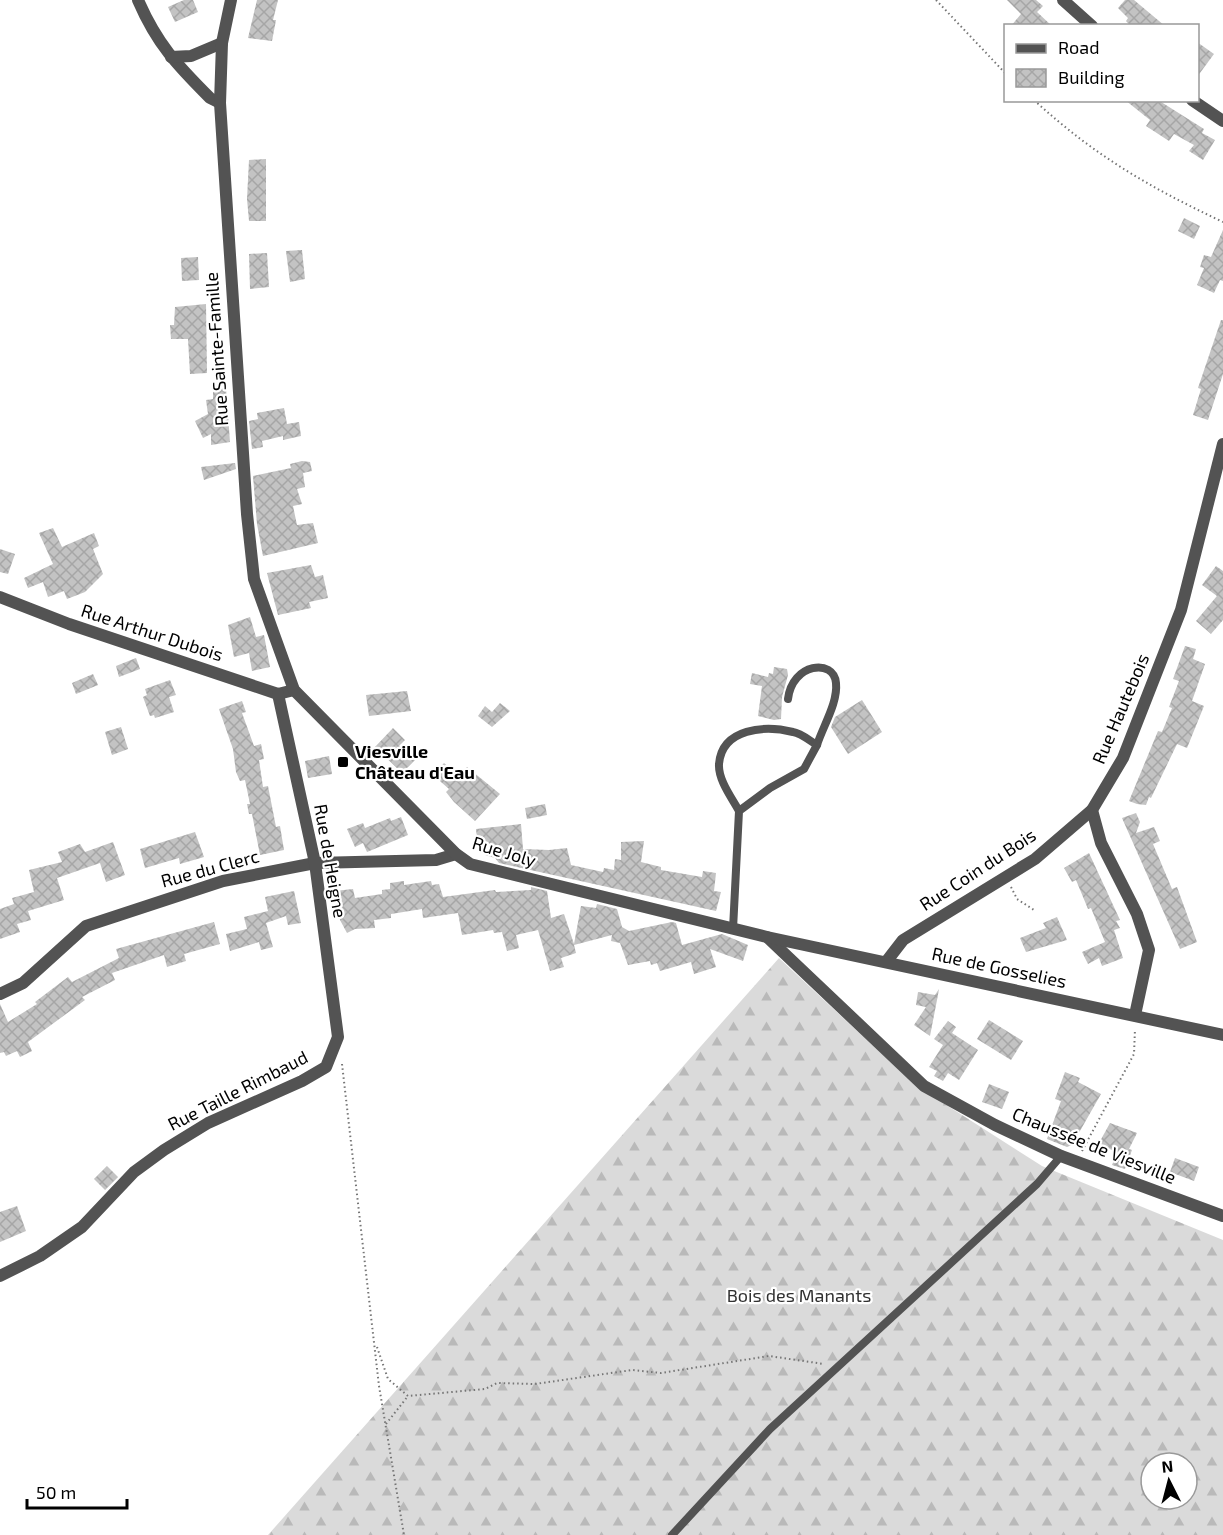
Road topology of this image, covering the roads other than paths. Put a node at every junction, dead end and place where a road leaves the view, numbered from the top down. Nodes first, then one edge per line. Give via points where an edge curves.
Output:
1 (138, 0) edge
2 (231, 0) edge
3 (1064, 0) edge
4 (1090, 24) edge
5 (222, 43) junction
6 (171, 57) junction
7 (1195, 102) edge
8 (220, 103) junction
9 (1223, 120) edge
10 (1223, 444) edge
11 (0, 597) edge
12 (294, 690) junction
13 (278, 694) junction
14 (788, 699) dead end
15 (817, 745) junction
16 (1092, 810) junction
17 (739, 811) junction
18 (456, 854) junction
19 (315, 863) junction
20 (733, 929) junction
21 (767, 937) junction
22 (886, 962) junction
23 (0, 994) edge
24 (1135, 1015) junction
25 (1223, 1035) edge
26 (338, 1037) joint
27 (1061, 1156) junction
28 (1223, 1216) edge
29 (0, 1276) edge
30 (672, 1535) edge

1 - 6 street via 151,30
2 - 5 street, Rue Sainte-Famille
3 - 4 street
5 - 6 street via 191,56
5 - 8 street, Rue Sainte-Famille
6 - 8 street via 210,98
7 - 9 street
8 - 12 street, Rue Sainte-Famille via 254,579
10 - 16 street, Rue Hautebois via 1180,610 1123,758
11 - 13 street, Rue Arthur Dubois
12 - 13 street
12 - 18 street, Rue Joly
13 - 19 street, Rue de Heigne
14 - 15 lane via 790,686 800,673 824,668 832,673 836,692
15 - 17 lane via 804,769
15 - 17 lane via 794,732 747,730 727,742 719,765
16 - 22 street, Rue Coin du Bois via 1035,859 903,940
16 - 24 street via 1101,843 1137,914 1149,950
17 - 20 lane
18 - 19 street, Rue du Clerc via 436,860
18 - 20 street, Rue Joly via 470,864
19 - 23 street, Rue du Clerc via 223,881 86,926 23,983
19 - 26 street, Rue de Heigne
20 - 21 street, Rue Joly
21 - 22 street, Rue de Gosselies
21 - 27 street, Chaussée de Viesville via 924,1086
22 - 24 street, Rue de Gosselies
24 - 25 street, Rue de Gosselies
26 - 29 street, Rue Taille Rimbaud via 326,1067 208,1123 164,1150 134,1172 82,1227 40,1256
27 - 28 street, Chaussée de Viesville
27 - 30 lane via 1037,1184 770,1429

